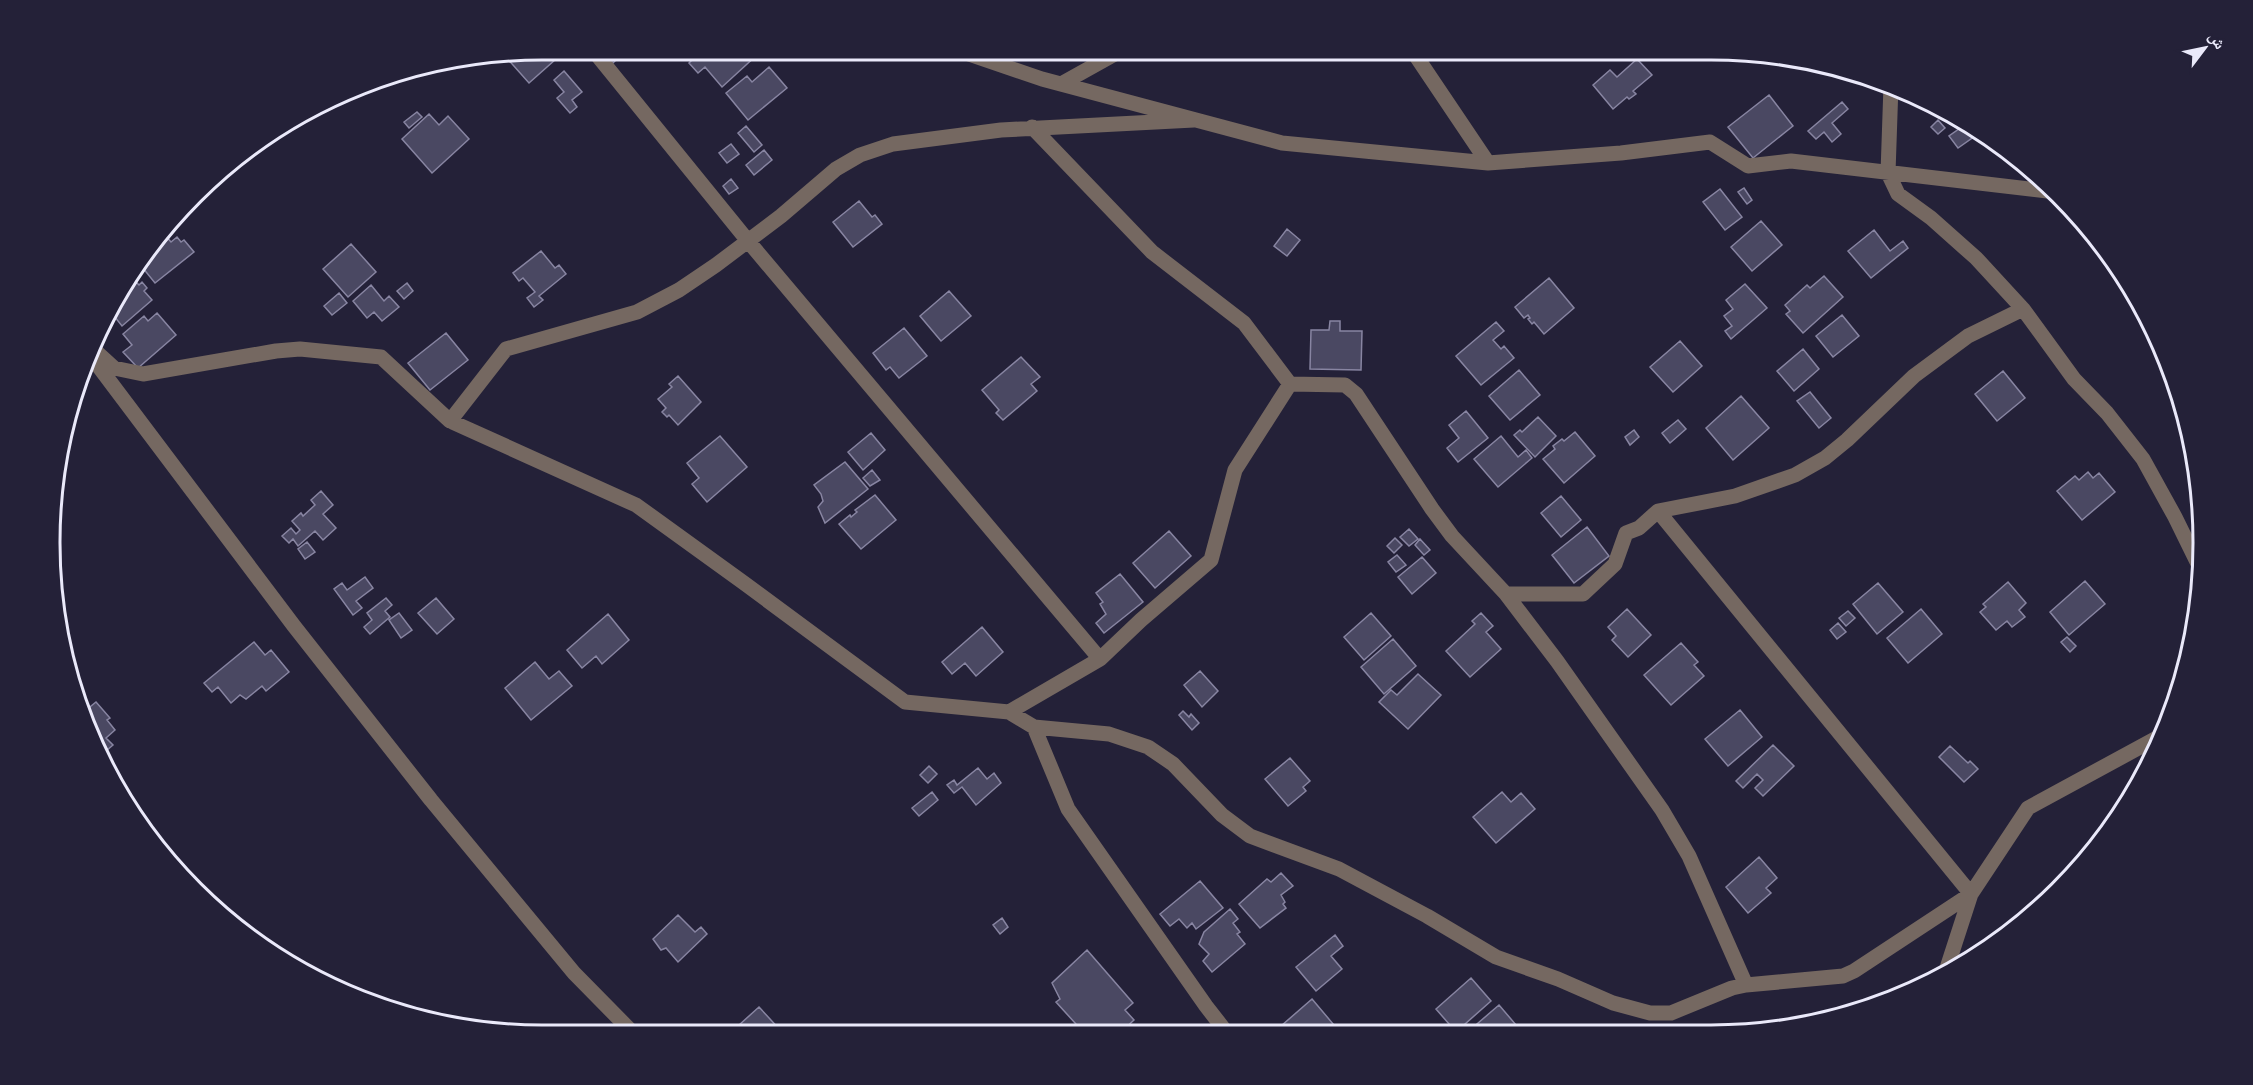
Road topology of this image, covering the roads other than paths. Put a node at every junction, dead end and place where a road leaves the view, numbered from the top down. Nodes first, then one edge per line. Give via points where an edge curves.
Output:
1 (601, 60) edge
2 (988, 60) edge
3 (1104, 60) edge
4 (1419, 60) edge
5 (1061, 84) junction
6 (1891, 95) edge
7 (1194, 120) junction
8 (1032, 128) junction
9 (1488, 163) junction
10 (1888, 173) junction
11 (2040, 190) edge
12 (748, 241) junction
13 (2023, 309) junction
14 (99, 354) edge
15 (95, 362) edge
16 (1290, 384) junction
17 (450, 421) junction
18 (1658, 511) junction
19 (2193, 553) edge
20 (1506, 594) junction
21 (1100, 659) junction
22 (1010, 712) junction
23 (1034, 727) junction
24 (2149, 742) edge
25 (1971, 894) junction
26 (1949, 962) edge
27 (1746, 985) junction
28 (625, 1025) edge
29 (1221, 1025) edge

1 - 12 street
2 - 5 street
3 - 5 street
4 - 9 street
5 - 7 street
6 - 10 street
7 - 8 street
7 - 9 street via 1282,143
8 - 12 street via 893,144 860,155 817,184
8 - 16 street via 1152,252 1244,323
9 - 10 street via 1710,142 1748,166 1791,161
10 - 11 street
10 - 13 street via 1898,194 1976,258
12 - 17 street via 679,290 637,312 506,349
12 - 21 street
13 - 18 street via 1968,336 1923,369 1825,458 1795,475 1736,496
13 - 19 street via 2074,379 2143,459
14 - 17 street via 114,368 143,374 276,351 381,357
15 - 28 street via 430,800 574,973
16 - 20 street via 1345,385 1356,394 1452,536
16 - 21 street via 1235,470 1211,560
17 - 22 street via 636,506 905,702
18 - 20 street via 1639,528 1626,533 1615,564 1583,594
18 - 25 street
20 - 27 street via 1662,810 1689,856
21 - 22 street
22 - 23 street
23 - 27 street via 1109,734 1148,747 1173,764 1222,815 1250,836 1339,869 1496,957 1613,1003 1650,1013 1671,1013
23 - 29 street via 1068,809
24 - 25 street via 2028,808
25 - 26 street
25 - 27 street via 1843,976

